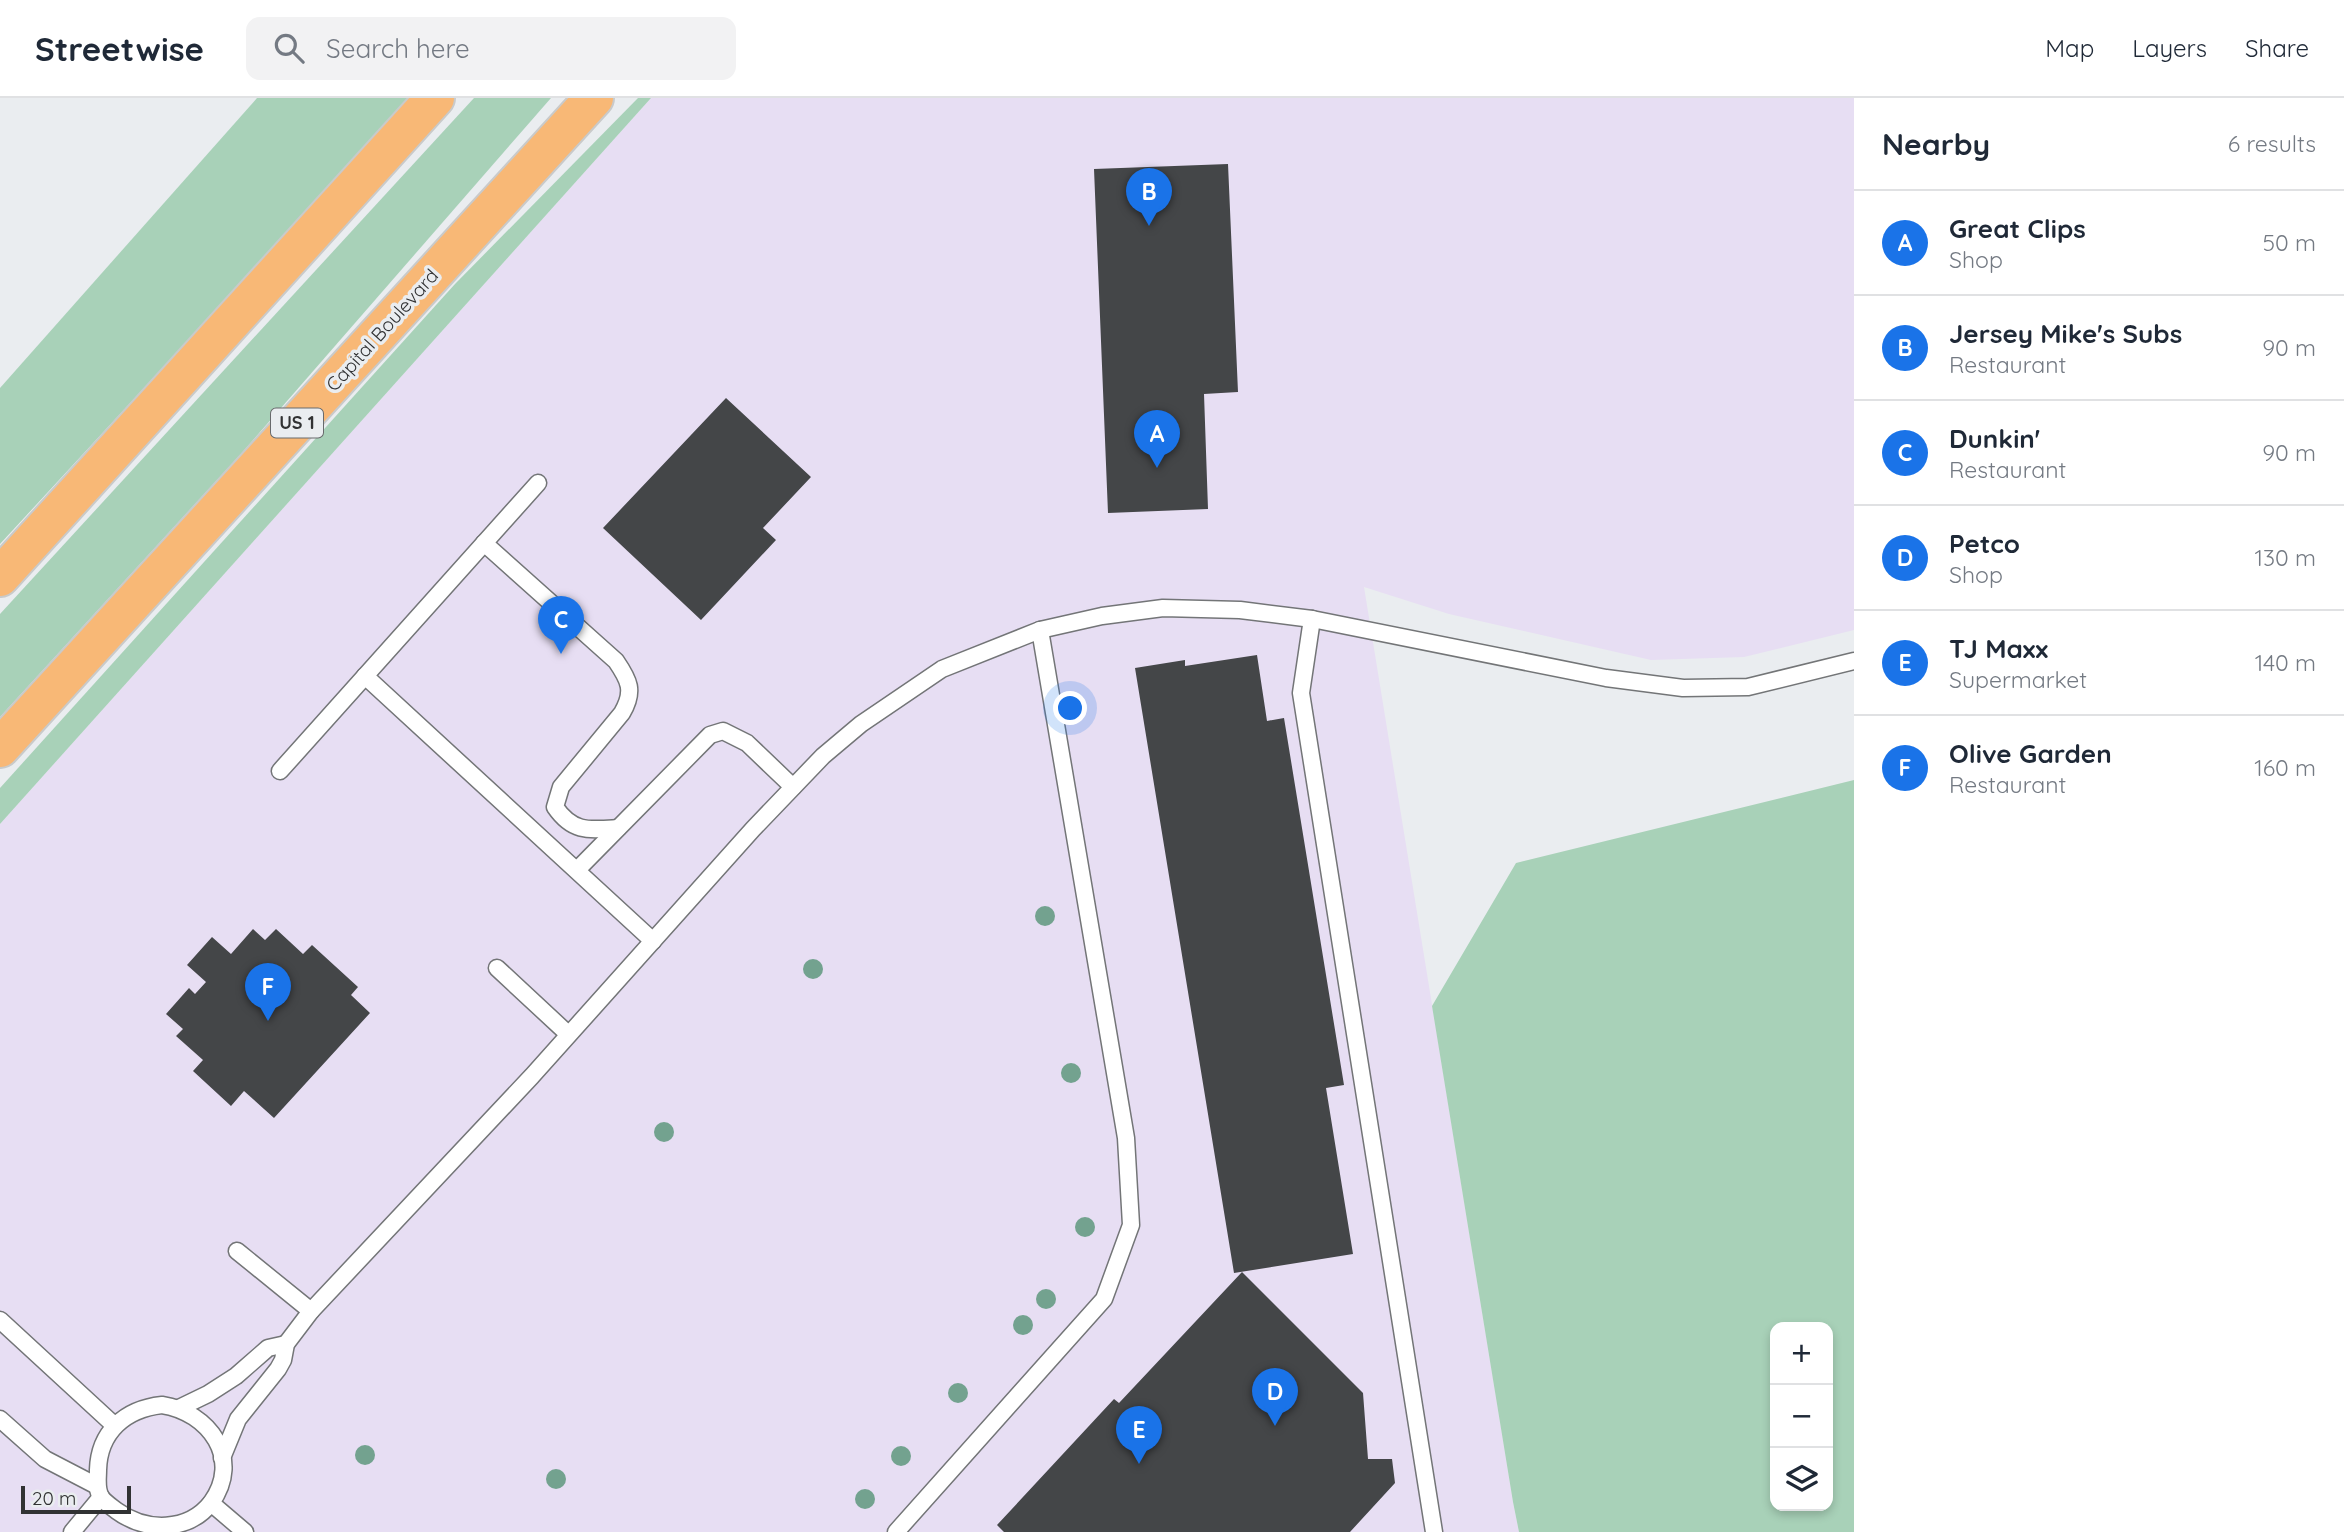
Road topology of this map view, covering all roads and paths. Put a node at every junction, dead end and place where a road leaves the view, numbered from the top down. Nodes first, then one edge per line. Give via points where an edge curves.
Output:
1 (435, 98) edge
2 (594, 98) edge
3 (538, 483) dead end
4 (484, 543) junction
5 (0, 577) edge
6 (1312, 619) junction
7 (1040, 630) junction
8 (1854, 661) edge
9 (365, 676) junction
10 (0, 748) edge
11 (280, 771) dead end
12 (793, 787) junction
13 (618, 828) junction
14 (577, 870) junction
15 (653, 941) junction
16 (497, 968) dead end
17 (568, 1034) junction
18 (237, 1251) dead end
19 (312, 1311) junction
20 (0, 1320) edge
21 (286, 1343) junction
22 (179, 1408) junction
23 (0, 1419) edge
24 (114, 1425) junction
25 (222, 1458) junction
26 (99, 1492) junction
27 (211, 1503) junction
28 (143, 1529) edge
29 (72, 1532) edge
30 (245, 1532) edge
31 (895, 1532) edge
32 (1433, 1532) edge

1 - 5 highway
2 - 10 highway, Capital Boulevard / US 1
3 - 4 lane
4 - 9 lane
4 - 13 lane via 616,661 628,678 630,700 561,787 555,807 565,821 589,830
6 - 7 lane via 1240,610 1163,608
6 - 8 lane via 1606,678 1683,688 1748,687
6 - 32 lane via 1301,693
7 - 12 lane via 942,669 861,724
7 - 31 lane via 1126,1138 1131,1225 1104,1299
9 - 11 lane
9 - 14 lane
12 - 13 lane via 747,743 723,731 697,746
12 - 15 lane
13 - 14 lane
14 - 15 lane
15 - 17 lane
16 - 17 lane
17 - 19 lane
18 - 19 lane
19 - 21 lane
20 - 24 lane
21 - 22 lane via 268,1348 236,1376
21 - 25 lane via 278,1369 238,1419
22 - 24 lane via 144,1407
22 - 25 lane via 208,1426
23 - 26 lane via 45,1459
24 - 26 lane via 99,1459
25 - 27 lane via 219,1489
26 - 28 lane
26 - 29 lane
27 - 28 lane via 183,1525
27 - 30 lane

